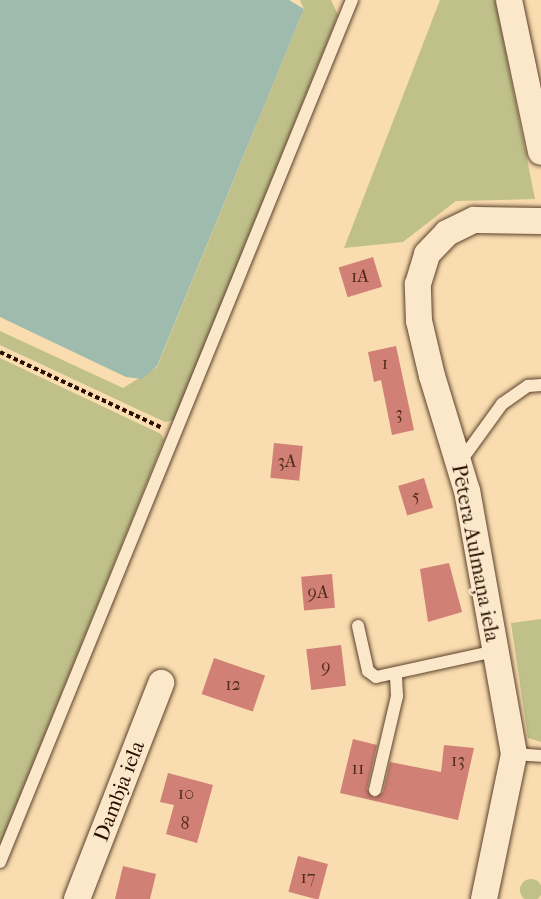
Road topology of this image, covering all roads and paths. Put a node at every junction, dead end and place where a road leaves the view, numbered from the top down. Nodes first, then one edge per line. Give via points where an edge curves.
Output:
1 (352, 0) edge
2 (509, 0) edge
3 (541, 152) edge
4 (541, 221) edge
5 (0, 352) edge
6 (541, 385) edge
7 (174, 434) junction
8 (459, 463) junction
9 (358, 626) dead end
10 (495, 651) junction
11 (396, 674) junction
12 (161, 683) dead end
13 (514, 754) junction
14 (541, 756) edge
15 (375, 790) dead end
16 (0, 862) edge
17 (76, 899) edge
18 (484, 899) edge

1 - 7 lane
2 - 3 street
4 - 8 street, Pētera Aulmaņa iela via 474,220 447,233 427,254 417,284 419,321
5 - 7 path
6 - 8 lane via 528,386 502,404
7 - 16 lane
8 - 10 street, Pētera Aulmaņa iela
9 - 11 lane via 369,671 376,677
10 - 11 lane
10 - 13 street, Pētera Aulmaņa iela
11 - 15 lane via 397,696
12 - 17 street, Dambja iela
13 - 14 lane
13 - 18 street, Pētera Aulmaņa iela

